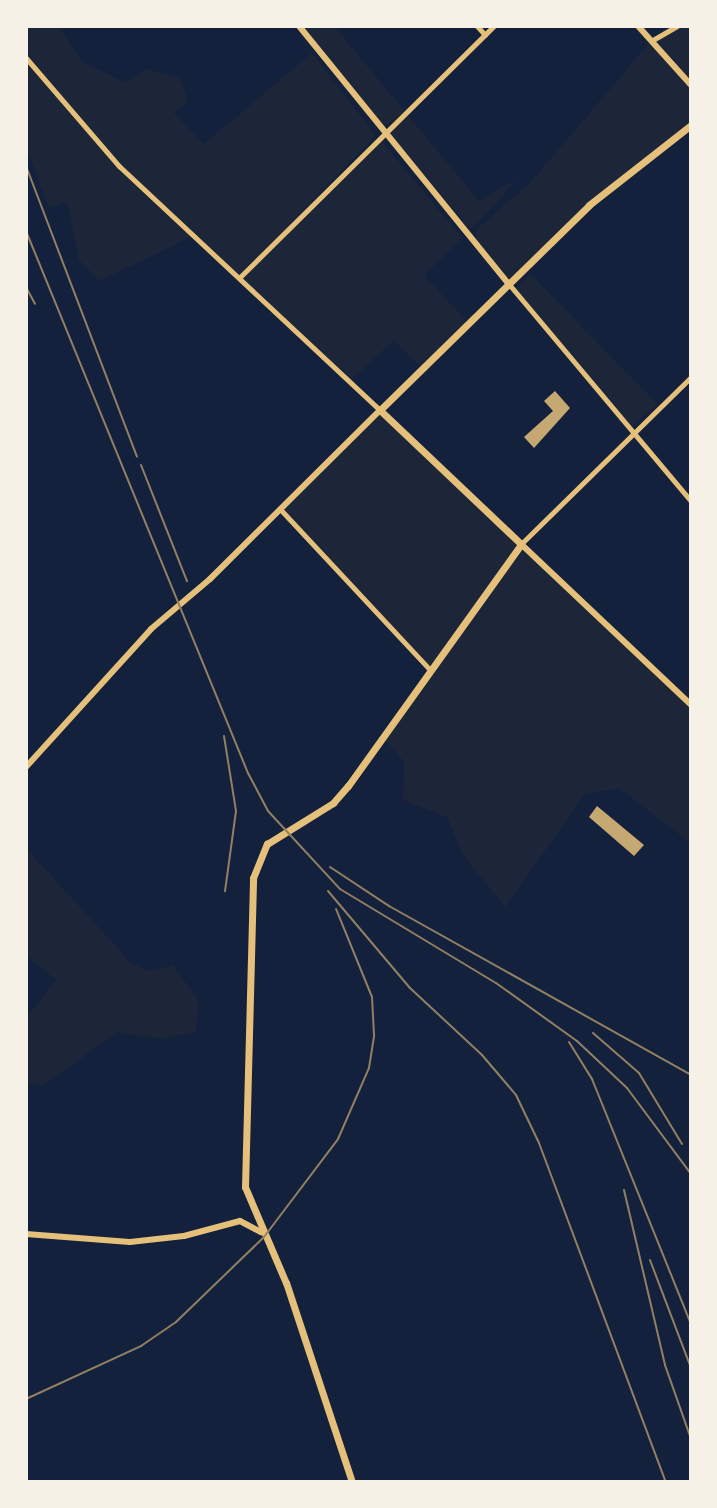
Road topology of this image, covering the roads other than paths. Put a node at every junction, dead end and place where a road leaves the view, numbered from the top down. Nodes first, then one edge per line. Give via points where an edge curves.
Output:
1 (299, 26) edge
2 (477, 26) edge
3 (494, 26) edge
4 (638, 26) edge
5 (677, 26) edge
6 (485, 35) junction
7 (651, 41) junction
8 (26, 58) edge
9 (691, 85) edge
10 (691, 125) edge
11 (384, 131) junction
12 (240, 277) junction
13 (507, 282) junction
14 (691, 377) edge
15 (380, 410) junction
16 (633, 431) junction
17 (691, 501) edge
18 (280, 509) junction
19 (521, 544) junction
20 (429, 669) junction
21 (691, 705) edge
22 (26, 767) edge
23 (261, 1232) junction
24 (26, 1234) edge
25 (352, 1482) edge

1 - 11 street
2 - 6 street
3 - 6 street
4 - 7 street
5 - 7 street
6 - 11 street
7 - 9 street
8 - 12 street via 119,166
10 - 13 main road via 619,180
11 - 12 street
11 - 13 street
12 - 15 street
13 - 15 main road
13 - 16 street
14 - 16 street
15 - 18 street
15 - 19 main road
16 - 17 street
16 - 19 street
18 - 20 street
18 - 22 street via 151,629
19 - 20 main road
19 - 21 street
20 - 23 main road via 348,786 333,803 276,836 257,864 248,915 242,1164
23 - 24 street via 240,1221 184,1236 130,1242
23 - 25 main road via 286,1283

